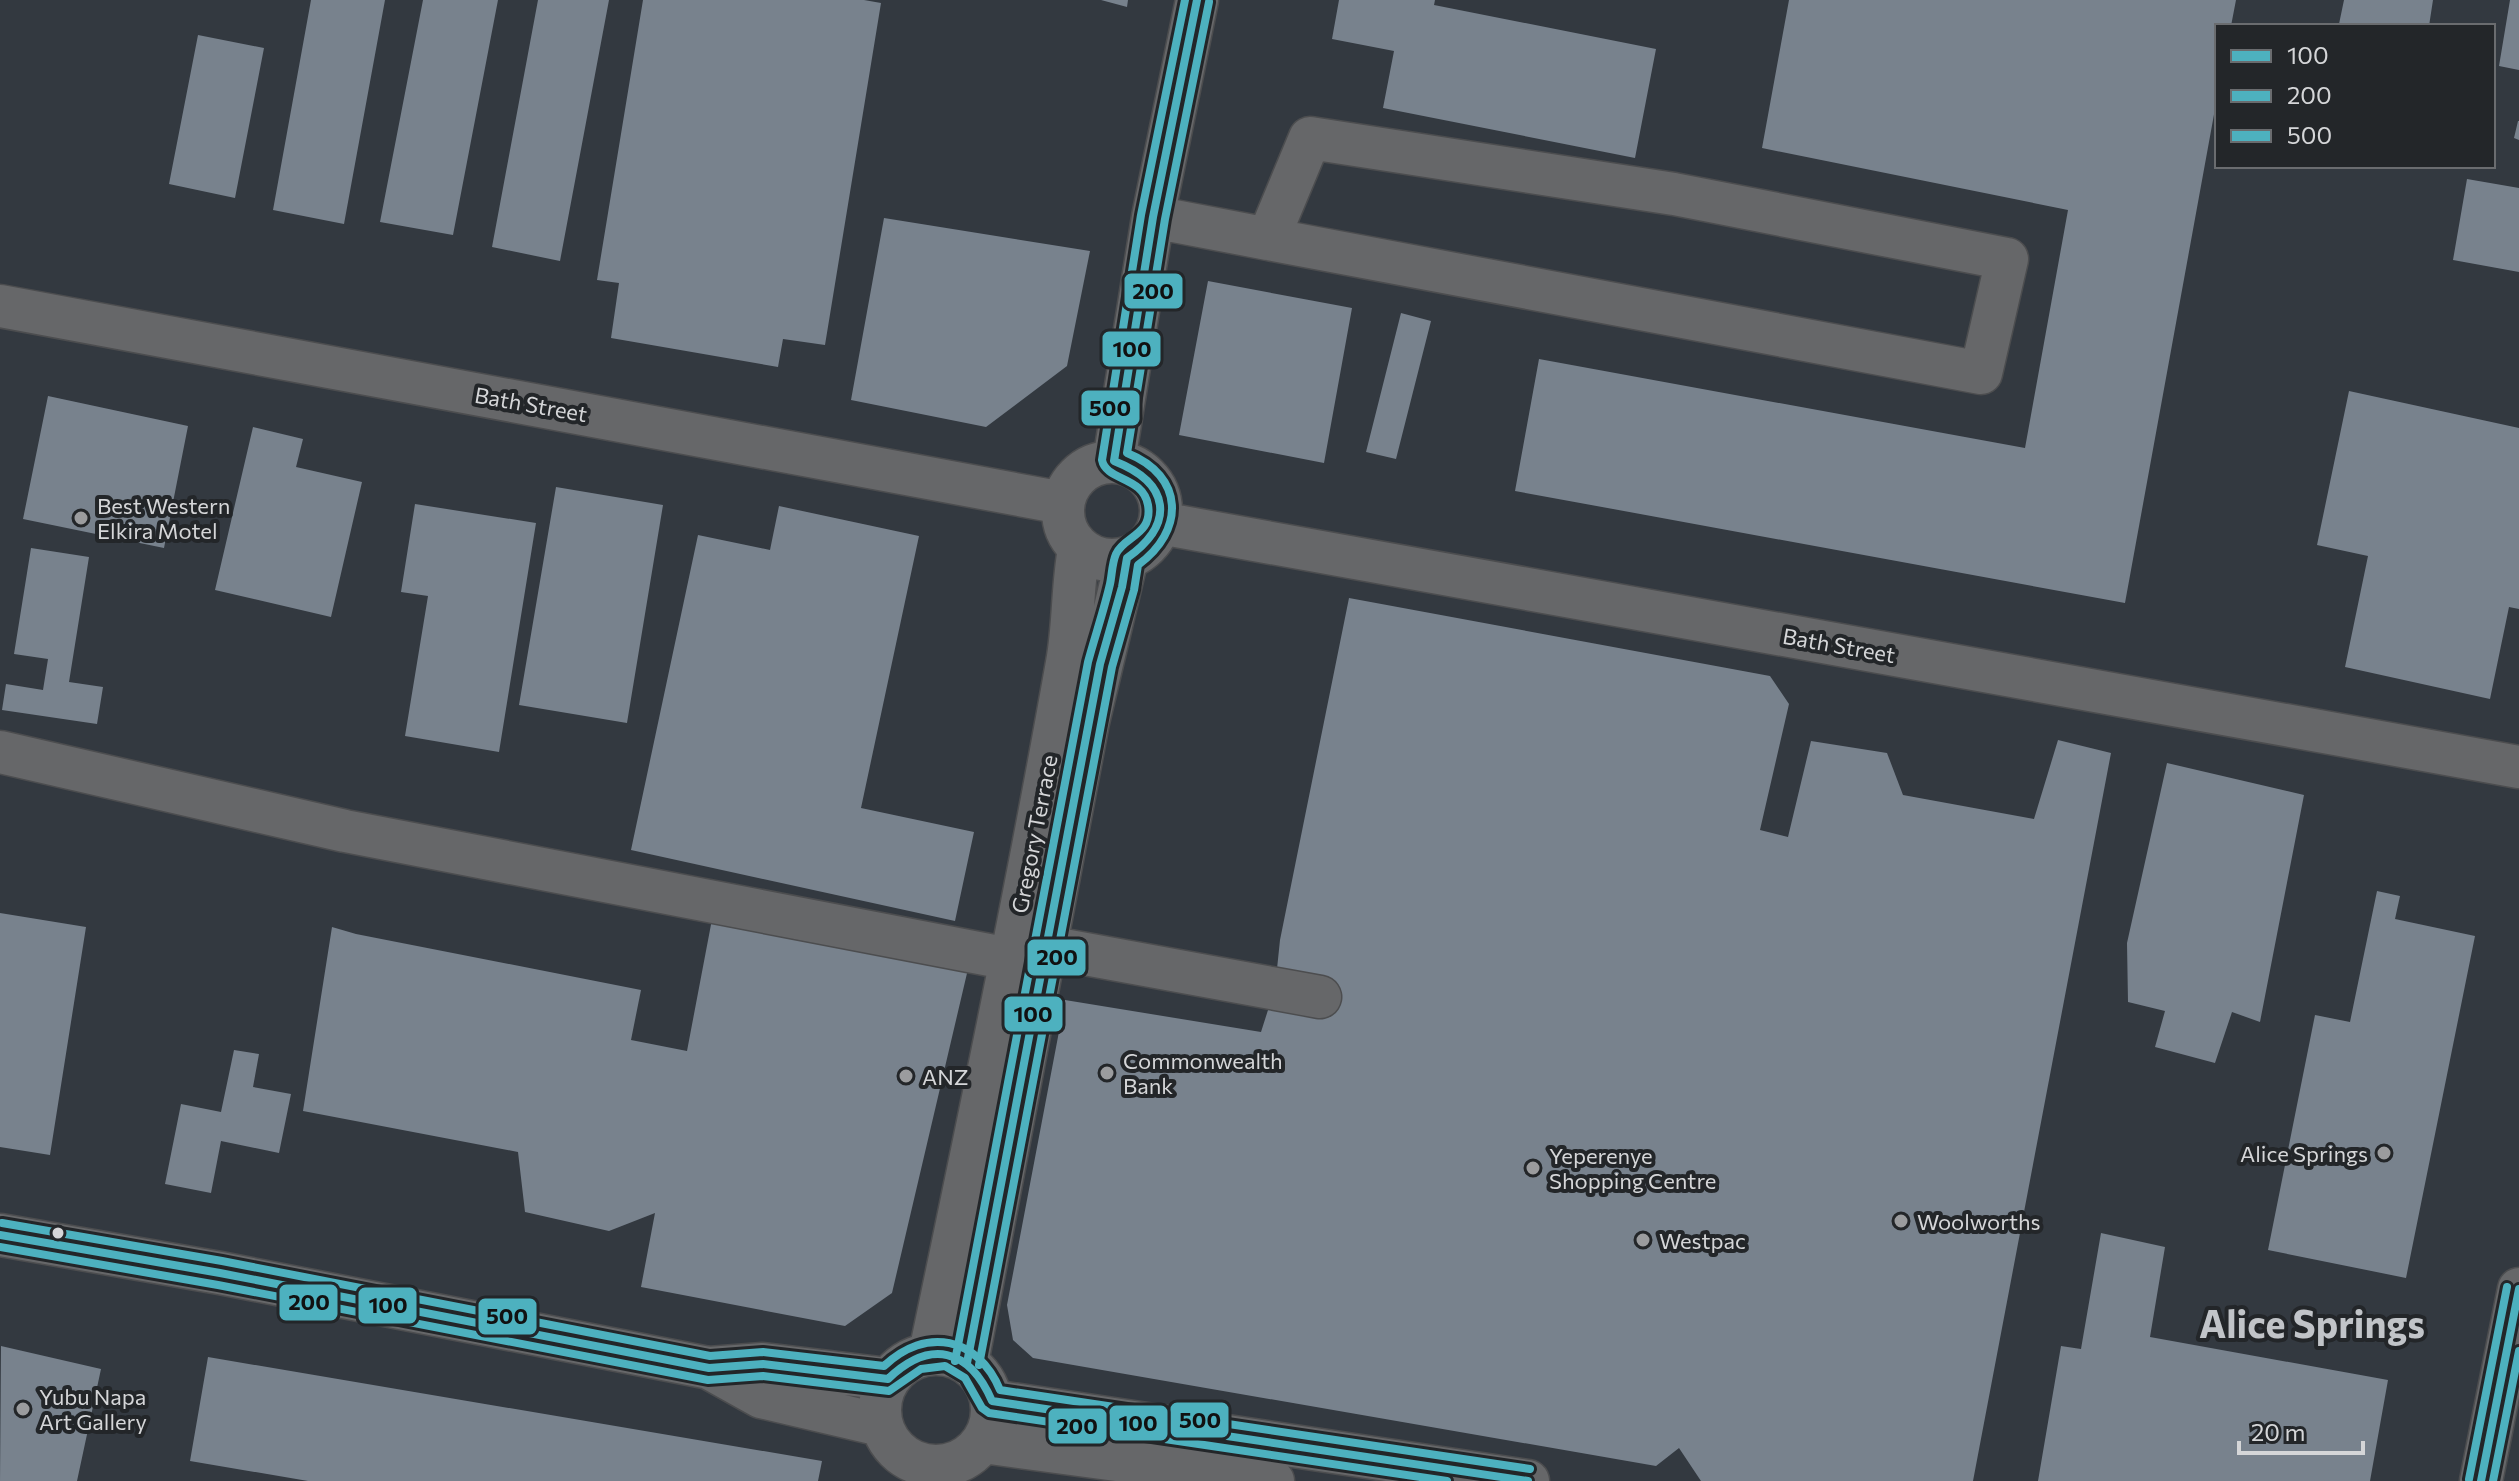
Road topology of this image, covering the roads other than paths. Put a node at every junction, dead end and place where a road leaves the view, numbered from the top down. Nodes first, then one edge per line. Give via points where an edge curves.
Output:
1 (1197, 0) edge
2 (1153, 217) junction
3 (1268, 239) junction
4 (0, 306) edge
5 (1114, 461) junction
6 (1063, 503) junction
7 (1160, 523) junction
8 (1079, 549) junction
9 (1127, 558) junction
10 (0, 752) edge
11 (2519, 767) edge
12 (1047, 953) junction
13 (1320, 997) dead end
14 (0, 1235) edge
15 (2519, 1289) edge
16 (948, 1358) junction
17 (709, 1368) junction
18 (888, 1379) junction
19 (992, 1401) junction
20 (881, 1425) junction
21 (983, 1442) junction
22 (926, 1472) edge
23 (1273, 1481) edge
24 (1528, 1481) edge
25 (2481, 1481) edge

1 - 2 street
2 - 3 street
2 - 5 street
3 - 3 street via 1310,138 1674,194 2007,259 1981,373
4 - 6 street, Bath Street
5 - 6 street via 1081,472
5 - 7 street via 1131,465 1156,489
6 - 8 street via 1063,519
7 - 9 street via 1153,538
7 - 11 street, Bath Street
8 - 9 street via 1094,557
8 - 12 street, Gregory Terrace
9 - 12 street, Gregory Terrace via 1100,664
10 - 12 street via 345,831
12 - 13 street
12 - 16 street, Gregory Terrace
14 - 17 street
15 - 25 street
16 - 18 street via 914,1357
16 - 19 street via 979,1373
17 - 18 street via 763,1364
17 - 20 street via 761,1397
18 - 20 street via 881,1393
19 - 21 street
19 - 24 street
20 - 22 street via 897,1451
21 - 22 street via 961,1461
21 - 23 street

